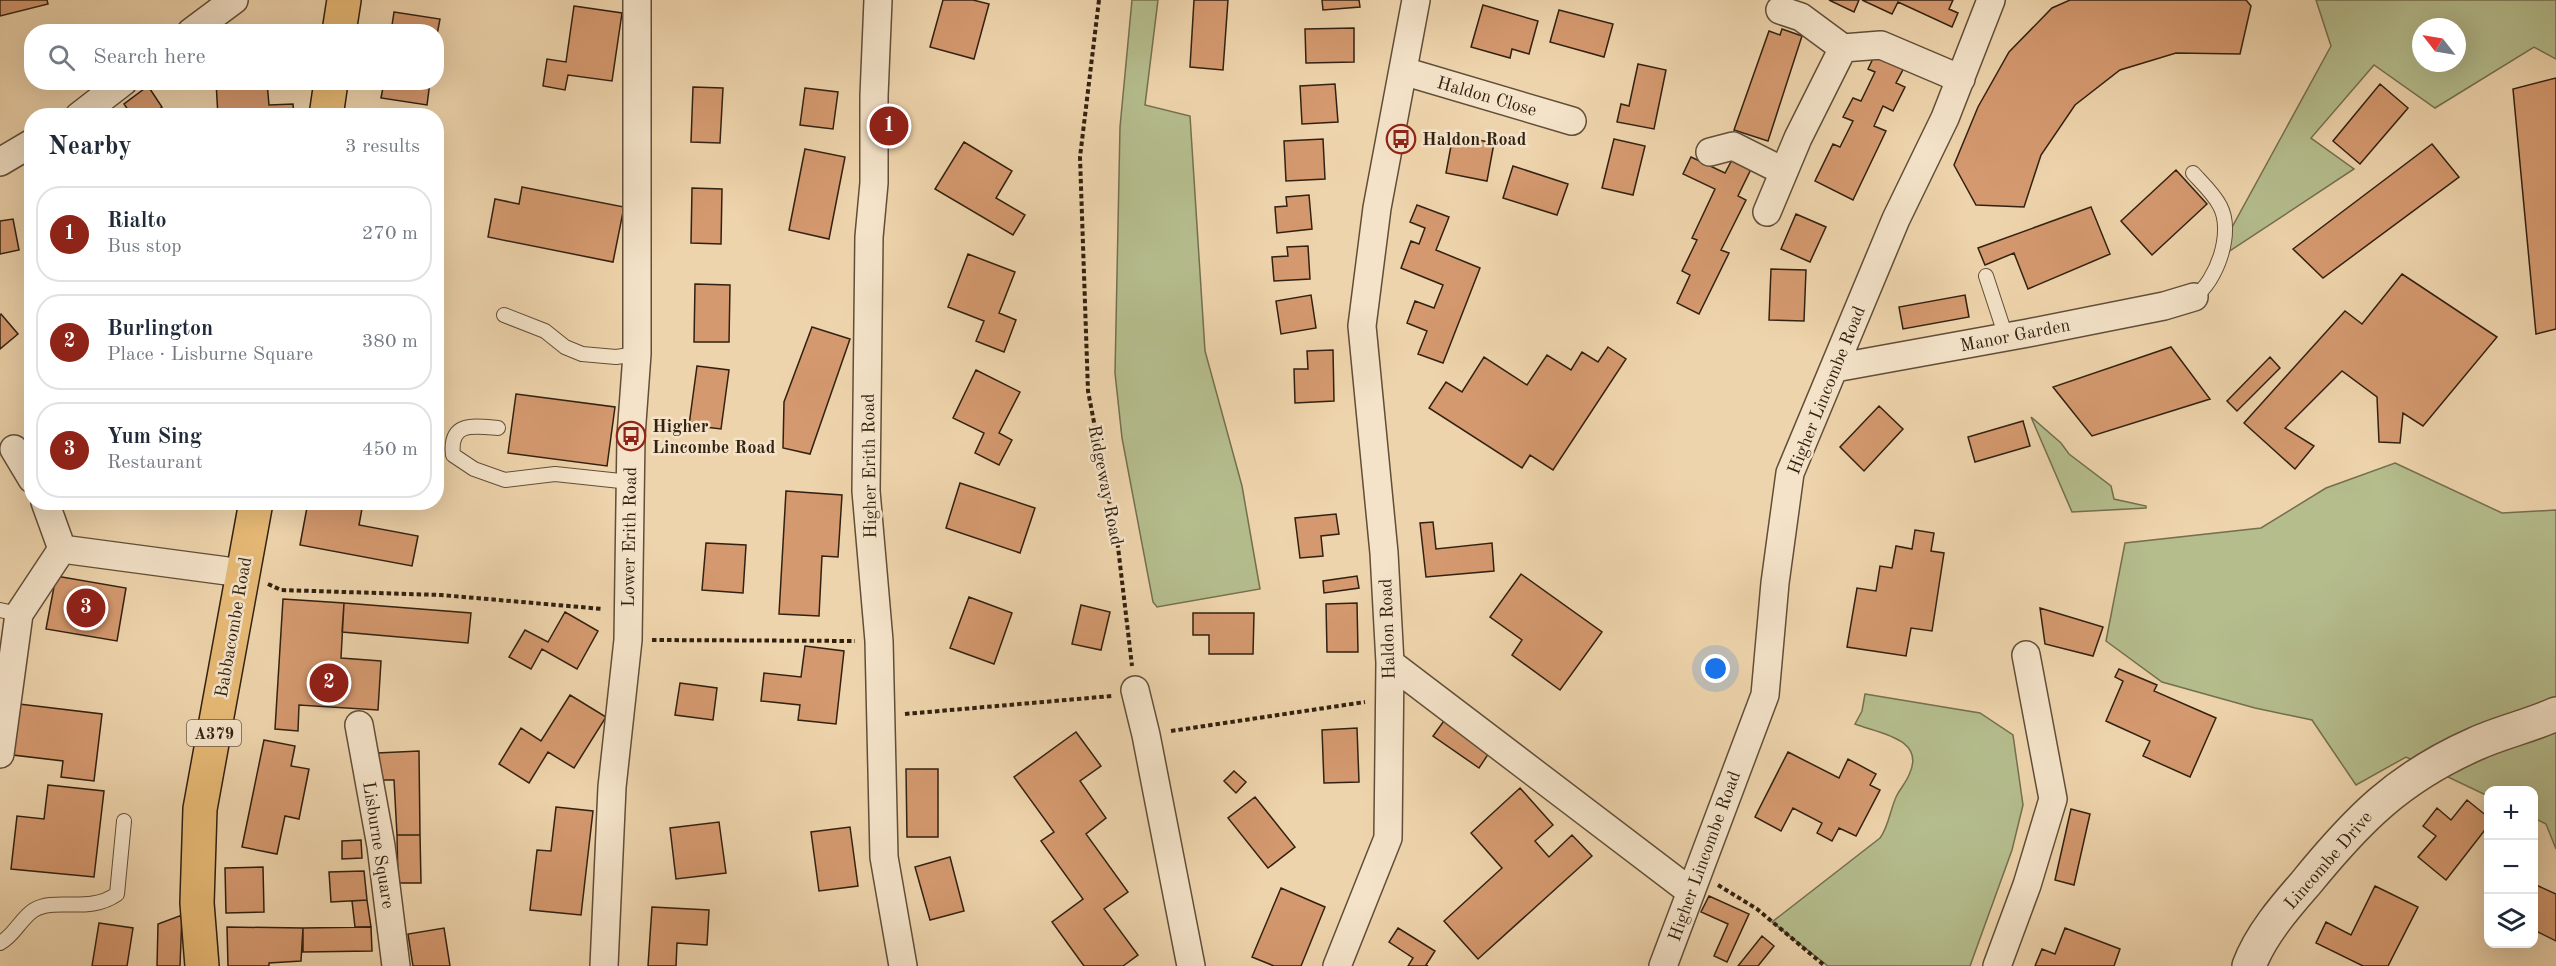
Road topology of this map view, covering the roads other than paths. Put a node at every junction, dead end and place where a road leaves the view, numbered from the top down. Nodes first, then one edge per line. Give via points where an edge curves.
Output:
1 (234, 0) edge
2 (344, 0) edge
3 (637, 0) edge
4 (878, 0) edge
5 (1416, 0) edge
6 (1991, 0) edge
7 (1780, 10) dead end
8 (202, 24) edge
9 (340, 24) edge
10 (1843, 48) junction
11 (1403, 71) junction
12 (1960, 79) junction
13 (112, 90) edge
14 (330, 90) edge
15 (89, 108) edge
16 (327, 108) edge
17 (1572, 121) dead end
18 (24, 148) edge
19 (1710, 152) dead end
20 (0, 162) edge
21 (1783, 171) junction
22 (2193, 173) dead end
23 (1767, 212) dead end
24 (1986, 276) dead end
25 (2194, 297) joint
26 (504, 315) dead end
27 (2006, 337) junction
28 (637, 354) junction
29 (1835, 368) junction
30 (498, 428) dead end
31 (14, 449) dead end
32 (24, 466) edge
33 (630, 482) junction
34 (48, 510) edge
35 (254, 510) edge
36 (62, 549) junction
37 (242, 573) junction
38 (9, 612) edge
39 (2026, 656) dead end
40 (1390, 663) junction
41 (1135, 690) road end
42 (2556, 714) edge
43 (358, 725) dead end
44 (0, 754) edge
45 (124, 821) dead end
46 (1694, 882) junction
47 (0, 943) edge
48 (201, 966) edge
49 (396, 966) edge
50 (604, 966) edge
51 (903, 966) edge
52 (1191, 966) edge
53 (1337, 966) edge
54 (1663, 966) edge
55 (1997, 966) edge
56 (2249, 966) edge

1 - 8 street
2 - 9 main road
3 - 28 street, Lower Erith Road
4 - 51 street, Higher Erith Road via 869,237 866,491 879,641 884,857
5 - 11 street, Haldon Road
6 - 12 street, Higher Lincombe Road
7 - 10 street via 1801,17
10 - 12 street via 1881,45
10 - 21 street
11 - 17 street, Haldon Close
11 - 40 street, Haldon Road via 1379,198 1362,326 1384,553
12 - 29 street, Higher Lincombe Road via 1896,219
13 - 15 street
14 - 16 main road
18 - 20 street
19 - 21 street via 1733,146
21 - 23 street
22 - 25 lane via 2220,206 2226,222 2212,276
24 - 27 lane
25 - 27 street, Manor Garden
26 - 28 lane via 545,331 565,347 582,354
27 - 29 street, Manor Garden
28 - 33 street, Lower Erith Road
29 - 46 street, Higher Lincombe Road via 1790,472 1765,695
30 - 33 lane via 462,428 453,441 453,455 474,470 506,480 555,474
31 - 32 street
33 - 50 street, Lower Erith Road via 628,640 612,787
34 - 36 street
35 - 37 main road, Babbacombe Road / A379
36 - 37 street
36 - 38 street
37 - 48 main road, Babbacombe Road / A379 via 200,809
38 - 44 street
39 - 55 street via 2053,799
40 - 46 street
40 - 53 street, Haldon Road via 1388,838
41 - 52 street
42 - 56 street, Lincombe Drive via 2475,743 2377,802 2295,895 2266,934
43 - 49 street, Lisburne Square via 381,846
45 - 47 lane via 117,894 87,906 45,906 33,910
46 - 54 street, Higher Lincombe Road

